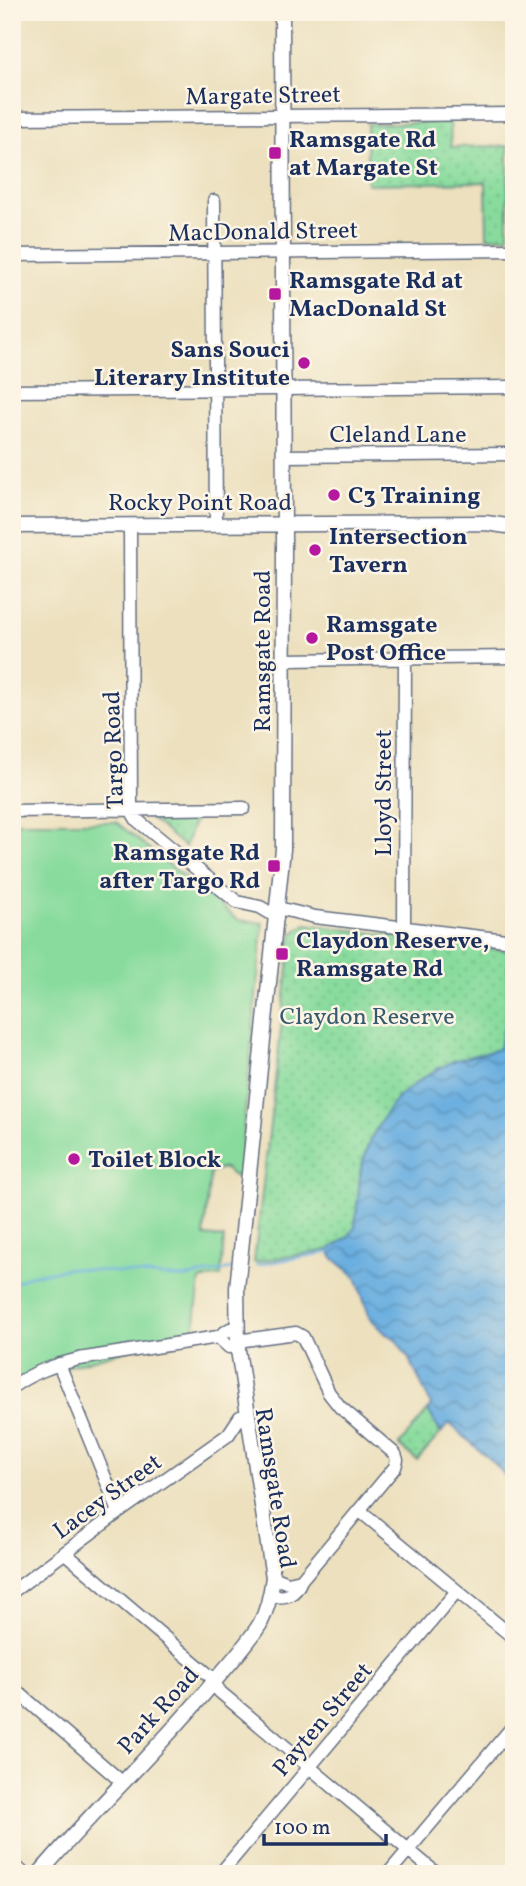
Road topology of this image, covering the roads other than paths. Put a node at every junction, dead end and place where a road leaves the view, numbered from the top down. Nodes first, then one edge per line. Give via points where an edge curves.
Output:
1 (282, 12) edge
2 (514, 114) edge
3 (282, 115) junction
4 (12, 118) edge
5 (214, 201) dead end
6 (514, 250) edge
7 (214, 252) junction
8 (283, 252) junction
9 (12, 255) edge
10 (514, 387) edge
11 (215, 388) junction
12 (283, 388) junction
13 (12, 391) edge
14 (514, 454) edge
15 (284, 456) junction
16 (284, 524) junction
17 (130, 525) junction
18 (216, 525) junction
19 (12, 526) edge
20 (513, 531) edge
21 (514, 657) edge
22 (405, 658) junction
23 (284, 660) junction
24 (244, 808) dead end
25 (131, 810) junction
26 (12, 811) edge
27 (278, 912) junction
28 (404, 927) junction
29 (514, 941) edge
30 (229, 1339) junction
31 (59, 1364) junction
32 (12, 1387) edge
33 (240, 1417) junction
34 (228, 1435) junction
35 (244, 1439) junction
36 (359, 1510) junction
37 (119, 1512) junction
38 (65, 1553) junction
39 (273, 1577) junction
40 (301, 1580) junction
41 (12, 1592) edge
42 (456, 1592) junction
43 (270, 1596) junction
44 (514, 1638) edge
45 (214, 1682) junction
46 (12, 1687) edge
47 (514, 1725) edge
48 (309, 1767) junction
49 (124, 1783) junction
50 (409, 1851) junction
51 (12, 1863) edge
52 (24, 1874) edge
53 (39, 1874) edge
54 (220, 1874) edge
55 (388, 1874) edge
56 (437, 1874) edge

1 - 3 main road, Ramsgate Road
2 - 3 street, Margate Street
3 - 4 street, Margate Street
3 - 8 main road, Ramsgate Road
5 - 7 street
6 - 8 street, MacDonald Street
7 - 8 street, MacDonald Street
7 - 9 street, MacDonald Street
7 - 11 street
8 - 12 main road, Ramsgate Road
10 - 12 street
11 - 12 street
11 - 13 street
11 - 18 street
12 - 15 main road, Ramsgate Road
14 - 15 street, Cleland Lane
15 - 16 main road, Ramsgate Road
16 - 18 main road, Rocky Point Road
16 - 20 main road, Rocky Point Road via 485,523
16 - 23 main road, Ramsgate Road
17 - 18 main road, Rocky Point Road
17 - 19 main road, Rocky Point Road
17 - 25 street, Targo Road
21 - 22 street
22 - 23 street
22 - 28 street, Lloyd Street
23 - 27 main road, Ramsgate Road via 284,822
24 - 25 street
25 - 26 street
25 - 27 street, Targo Road via 137,821 237,902
27 - 28 street
27 - 30 main road, Ramsgate Road
28 - 29 street
30 - 31 street
30 - 33 main road, Ramsgate Road
30 - 36 street via 303,1336 335,1400 395,1454 395,1467
30 - 39 main road, Ramsgate Road
31 - 32 street
31 - 37 street
33 - 34 street, Lacey Street
33 - 35 main road, Ramsgate Road
34 - 35 street
34 - 37 street, Lacey Street
35 - 43 main road, Ramsgate Road
36 - 40 street
36 - 42 street
37 - 38 street, Lacey Street
38 - 41 street, Lacey Street
38 - 45 street
39 - 40 street via 288,1583
39 - 43 main road, Ramsgate Road
40 - 43 street via 297,1590 285,1598
42 - 44 street
42 - 48 street, Payten Street
43 - 45 main road, Park Road via 260,1623
45 - 48 street
45 - 49 main road, Park Road
46 - 49 street
47 - 50 street
48 - 50 street
48 - 54 street, Payten Street
49 - 53 main road, Park Road
50 - 55 street
50 - 56 street
51 - 52 street

